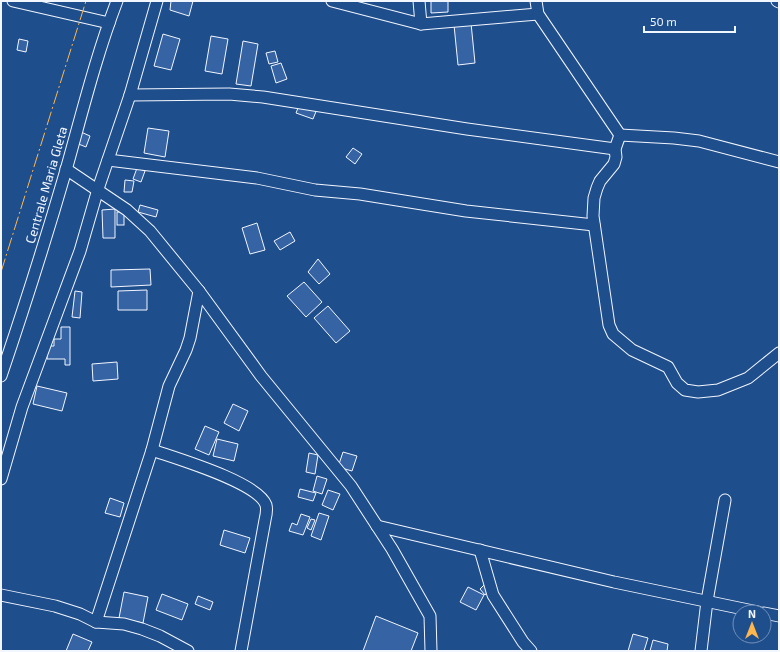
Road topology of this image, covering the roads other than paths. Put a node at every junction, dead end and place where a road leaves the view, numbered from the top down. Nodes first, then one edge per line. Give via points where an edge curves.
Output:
1 (13, 1) edge
2 (117, 1) edge
3 (157, 1) edge
4 (332, 1) edge
5 (419, 1) edge
6 (536, 1) edge
7 (538, 14) junction
8 (109, 23) junction
9 (421, 24) junction
10 (130, 95) junction
11 (620, 135) junction
12 (615, 149) junction
13 (108, 160) junction
14 (779, 162) edge
15 (66, 169) junction
16 (98, 189) junction
17 (594, 225) junction
18 (199, 291) junction
19 (779, 353) edge
20 (1, 376) edge
21 (152, 450) junction
22 (1, 479) edge
23 (725, 500) dead end
24 (377, 526) junction
25 (480, 550) junction
26 (1, 595) edge
27 (707, 601) junction
28 (732, 606) edge
29 (96, 622) junction
30 (188, 651) edge
31 (241, 651) edge
32 (432, 651) edge
33 (531, 651) edge
34 (701, 651) edge

1 - 8 street
2 - 8 street, Centrale Maria Gleta
3 - 10 street
4 - 9 street
5 - 9 street
6 - 7 street
7 - 9 street
7 - 11 street
8 - 15 street, Centrale Maria Gleta
10 - 12 street via 229,94 263,97
10 - 13 street
11 - 12 street
11 - 14 street via 699,141
12 - 17 street via 614,164 600,181 594,198
13 - 16 street
13 - 17 street via 257,178 315,190
15 - 16 street
15 - 20 street, Centrale Maria Gleta
16 - 18 street via 150,231
16 - 22 street via 80,251 22,407
17 - 19 street via 609,326 613,334 632,350 668,367 676,383 685,390 718,390 748,378
18 - 21 street via 190,338 168,386
18 - 24 street via 261,376 351,486
21 - 29 street
21 - 31 street via 234,479 257,493 266,505 266,520
23 - 27 street
24 - 25 street
24 - 32 street via 430,616
25 - 27 street
25 - 33 street via 493,595
26 - 29 street via 55,606
27 - 28 street
27 - 34 street
29 - 30 street via 124,624 142,629

